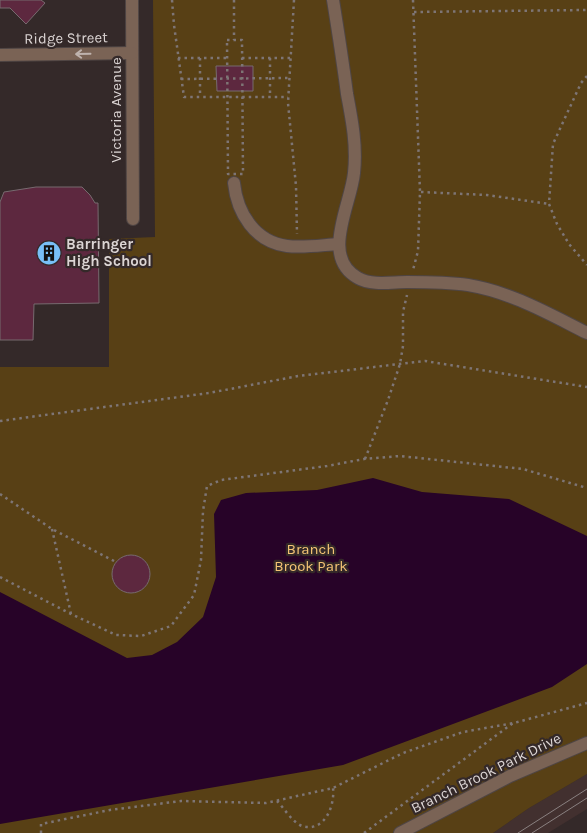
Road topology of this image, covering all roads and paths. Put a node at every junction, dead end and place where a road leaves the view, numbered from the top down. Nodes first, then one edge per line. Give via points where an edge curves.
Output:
1 (132, 0) edge
2 (172, 0) edge
3 (234, 0) edge
4 (294, 0) edge
5 (333, 0) edge
6 (413, 0) edge
7 (587, 10) edge
8 (413, 12) junction
9 (234, 40) junction
10 (132, 53) junction
11 (0, 55) edge
12 (178, 58) junction
13 (200, 58) junction
14 (227, 58) junction
15 (242, 58) junction
16 (270, 58) junction
17 (290, 58) junction
18 (587, 76) edge
19 (289, 78) junction
20 (181, 79) junction
21 (200, 79) junction
22 (227, 79) junction
23 (242, 79) junction
24 (270, 79) junction
25 (288, 96) junction
26 (200, 97) junction
27 (227, 97) junction
28 (242, 97) junction
29 (270, 97) junction
30 (234, 183) dead end
31 (420, 192) junction
32 (549, 204) junction
33 (133, 220) dead end
34 (297, 233) dead end
35 (338, 244) junction
36 (587, 265) edge
37 (413, 270) dead end
38 (407, 295) dead end
39 (587, 333) edge
40 (400, 364) junction
41 (587, 387) edge
42 (0, 421) edge
43 (364, 459) junction
44 (587, 488) edge
45 (0, 494) edge
46 (52, 529) junction
47 (116, 562) dead end
48 (0, 577) edge
49 (71, 614) junction
50 (587, 703) edge
51 (514, 722) junction
52 (587, 743) edge
53 (333, 788) junction
54 (277, 801) junction
55 (41, 833) edge
56 (364, 833) edge
57 (400, 833) edge

1 - 10 street, Victoria Avenue
2 - 12 path
3 - 9 path
4 - 17 path
5 - 35 street via 355,146 353,181
6 - 8 path
7 - 8 path
8 - 31 path
9 - 14 path via 227,40
9 - 15 path via 242,40
10 -> 11 street, Ridge Street
10 - 33 street, Victoria Avenue
12 - 13 path
12 - 20 path
13 - 14 path
13 - 21 path
14 - 22 path
15 - 16 path
15 - 23 path
16 - 17 path
16 - 24 path
17 - 19 path
18 - 32 path via 581,82 553,144
19 - 24 path
19 - 25 path
20 - 21 path
20 - 26 path via 184,97
21 - 22 path
21 - 26 path
22 - 23 path
22 - 27 path
23 - 24 path
23 - 28 path
24 - 29 path
25 - 29 path
25 - 34 path
26 - 27 path
27 - 28 path
27 - 28 path via 228,174 243,174
28 - 29 path
30 - 35 street via 242,213 262,237 292,246
31 - 32 path via 487,195
31 - 37 path via 418,251
32 - 36 path via 569,244
35 - 39 street via 345,265 362,280 446,282 483,288 518,299
38 - 40 path
40 - 41 path via 425,361
40 - 42 path via 298,376 209,393
40 - 43 path
43 - 44 path via 400,456 523,469
43 - 49 path via 221,480 207,486 194,595 171,626 141,636 116,635
45 - 46 path
46 - 47 path
46 - 49 path
48 - 49 path
50 - 51 path
51 - 53 path via 463,732 403,753
51 - 56 path
52 - 57 street, Branch Brook Park Drive via 510,776
53 - 54 path
53 - 54 path via 330,814 322,824 312,828 302,826
54 - 55 path via 181,801 110,810 41,824

